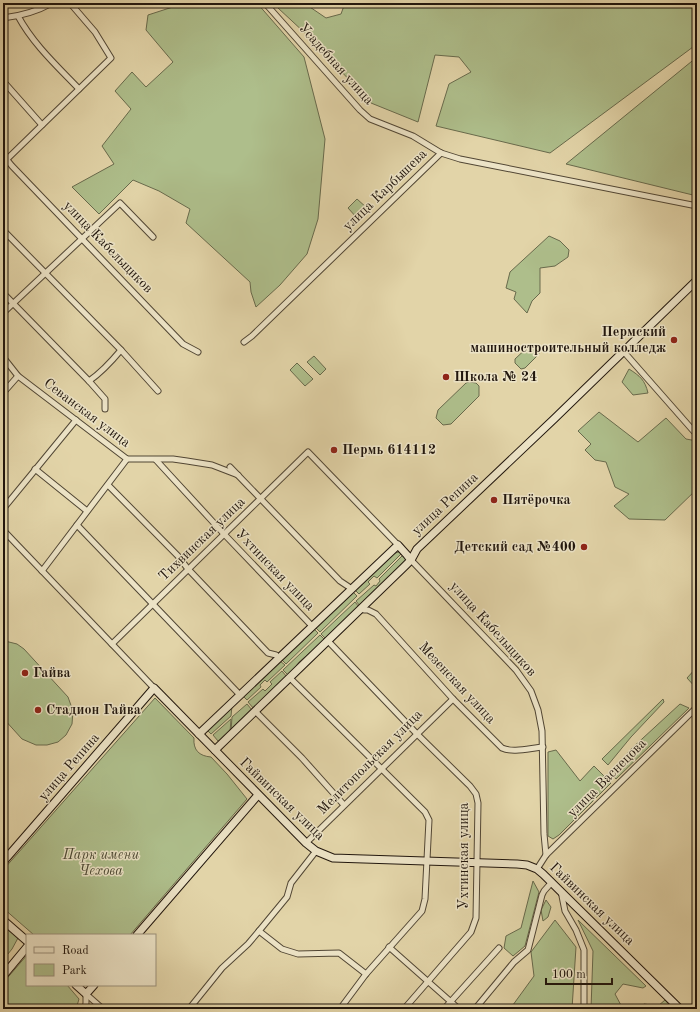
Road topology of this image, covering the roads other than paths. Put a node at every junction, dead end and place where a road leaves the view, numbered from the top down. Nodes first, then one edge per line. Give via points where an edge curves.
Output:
1 (52, 3) edge
2 (70, 3) edge
3 (265, 3) edge
4 (18, 16) junction
5 (3, 18) edge
6 (3, 82) edge
7 (79, 89) junction
8 (42, 125) junction
9 (440, 153) junction
10 (4, 159) edge
11 (697, 206) edge
12 (3, 230) edge
13 (153, 237) dead end
14 (81, 239) junction
15 (45, 273) junction
16 (697, 280) edge
17 (3, 293) edge
18 (12, 303) junction
19 (3, 313) edge
20 (244, 342) dead end
21 (121, 350) junction
22 (198, 352) dead end
23 (624, 352) junction
24 (3, 357) edge
25 (18, 376) junction
26 (89, 380) junction
27 (158, 391) dead end
28 (3, 393) edge
29 (105, 409) dead end
30 (76, 420) junction
31 (697, 435) edge
32 (308, 452) joint
33 (127, 459) junction
34 (156, 460) junction
35 (230, 467) dead end
36 (35, 469) junction
37 (238, 474) junction
38 (108, 485) junction
39 (261, 499) junction
40 (3, 509) edge
41 (87, 511) junction
42 (77, 525) junction
43 (3, 530) edge
44 (224, 534) junction
45 (398, 545) junction
46 (417, 549) junction
47 (404, 552) junction
48 (411, 560) junction
49 (188, 569) junction
50 (42, 571) junction
51 (349, 586) dead end
52 (153, 604) junction
53 (364, 610) dead end
54 (312, 626) junction
55 (328, 641) junction
56 (112, 644) junction
57 (276, 655) dead end
58 (292, 680) dead end
59 (154, 688) junction
60 (240, 695) junction
61 (454, 699) junction
62 (697, 707) edge
63 (255, 712) junction
64 (199, 734) junction
65 (417, 734) junction
66 (543, 747) junction
67 (215, 750) junction
68 (382, 769) junction
69 (258, 795) junction
70 (344, 805) junction
71 (306, 843) junction
72 (316, 852) junction
73 (546, 855) junction
74 (427, 861) junction
75 (3, 862) edge
76 (477, 862) junction
77 (537, 870) junction
78 (552, 882) junction
79 (561, 891) junction
80 (3, 920) edge
81 (259, 931) junction
82 (137, 934) edge
83 (26, 940) edge
84 (389, 947) junction
85 (499, 948) dead end
86 (26, 949) edge
87 (366, 974) junction
88 (3, 976) edge
89 (428, 981) junction
90 (77, 986) edge
91 (93, 986) edge
92 (86, 994) junction
93 (451, 1002) junction
94 (85, 1009) edge
95 (103, 1009) edge
96 (189, 1009) edge
97 (340, 1009) edge
98 (404, 1009) edge
99 (444, 1009) edge
100 (459, 1009) edge
101 (475, 1009) edge
102 (584, 1009) edge
103 (680, 1009) edge

1 - 4 street via 40,10
2 - 7 street via 96,32 111,58
3 - 9 street, Усадебная улица via 360,110 370,118 413,136
4 - 5 street
4 - 7 street via 30,36
6 - 8 street
7 - 8 street
8 - 10 street
9 - 11 street, улица Карбышева via 495,167
9 - 20 street, улица Карбышева
10 - 14 street, улица Кабельщиков
12 - 15 street
13 - 14 street via 120,203
14 - 15 street
14 - 22 street, улица Кабельщиков via 183,344
15 - 18 street
15 - 21 street
16 - 23 main road, улица Репина
17 - 18 street
18 - 19 street
18 - 26 street
21 - 26 street via 101,372
21 - 27 street
23 - 31 street
23 - 46 main road, улица Репина
24 - 25 street, Севанская улица
25 - 28 street
25 - 30 street, Севанская улица
26 - 29 street via 105,399
30 - 33 street, Севанская улица
30 - 36 street
32 - 39 street, Тихвинская улица
32 - 45 street, улица Кабельщиков
33 - 34 street, Севанская улица
33 - 38 street
34 - 37 street, Севанская улица via 172,459 201,463
34 - 44 street, Ухтинская улица
35 - 37 street
36 - 40 street
36 - 41 street
37 - 39 street
38 - 41 street
38 - 49 street
39 - 44 street, Тихвинская улица
39 - 51 street via 340,582
41 - 42 street
42 - 50 street
42 - 52 street
43 - 50 street, Гайвинская улица
44 - 49 street, Тихвинская улица
44 - 54 street, Ухтинская улица
45 - 47 main road, улица Кабельщиков
45 - 54 main road, улица Репина
46 - 47 main road
46 - 48 main road, улица Репина
47 - 48 main road, улица Кабельщиков
48 - 55 main road, улица Репина
48 - 66 street, улица Кабельщиков via 524,681 538,710
49 - 52 street, Тихвинская улица
49 - 57 street via 268,652
50 - 56 street, Гайвинская улица
52 - 56 street, Тихвинская улица
52 - 60 street
53 - 61 street, Мезенская улица via 376,614
54 - 60 main road, улица Репина
55 - 63 main road, улица Репина
55 - 65 street, Ухтинская улица
56 - 59 street, Гайвинская улица
58 - 68 street
59 - 64 main road, Гайвинская улица
59 - 75 main road, улица Репина
60 - 64 main road, улица Репина
61 - 65 street, Мелитопольская улица
61 - 66 street, Мезенская улица via 502,748 512,750
62 - 73 street, улица Васнецова
63 - 67 main road, улица Репина
63 - 70 street via 302,758
64 - 67 main road, Гайвинская улица
65 - 68 street, Мелитопольская улица
65 - 76 street, Ухтинская улица via 476,794
66 - 73 street, улица Кабельщиков
67 - 69 main road, Гайвинская улица
68 - 70 street, Мелитопольская улица
68 - 74 street via 425,812 428,820
69 - 71 main road, Гайвинская улица
69 - 82 main road
70 - 71 street, Мелитопольская улица
71 - 72 main road, Гайвинская улица
72 - 74 main road, Гайвинская улица via 333,858
72 - 81 street via 291,883 287,897
73 - 77 street, улица Васнецова
74 - 76 main road, Гайвинская улица
74 - 84 street via 422,911
76 - 77 main road, Гайвинская улица via 517,864
76 - 89 street, Ухтинская улица via 476,918 471,932
77 - 78 main road, Гайвинская улица
78 - 79 main road, Гайвинская улица
78 - 101 street via 540,900 528,950 514,962
79 - 102 street via 565,911 584,950
79 - 103 main road, Гайвинская улица
80 - 83 main road
81 - 87 street via 282,949 296,953 339,953
81 - 96 street via 222,968
84 - 87 street
84 - 89 street
85 - 93 street
86 - 88 main road
87 - 97 street
89 - 93 street
89 - 98 street, Ухтинская улица
90 - 92 main road
91 - 92 main road
92 - 94 street
92 - 95 street
93 - 99 street
93 - 100 street

